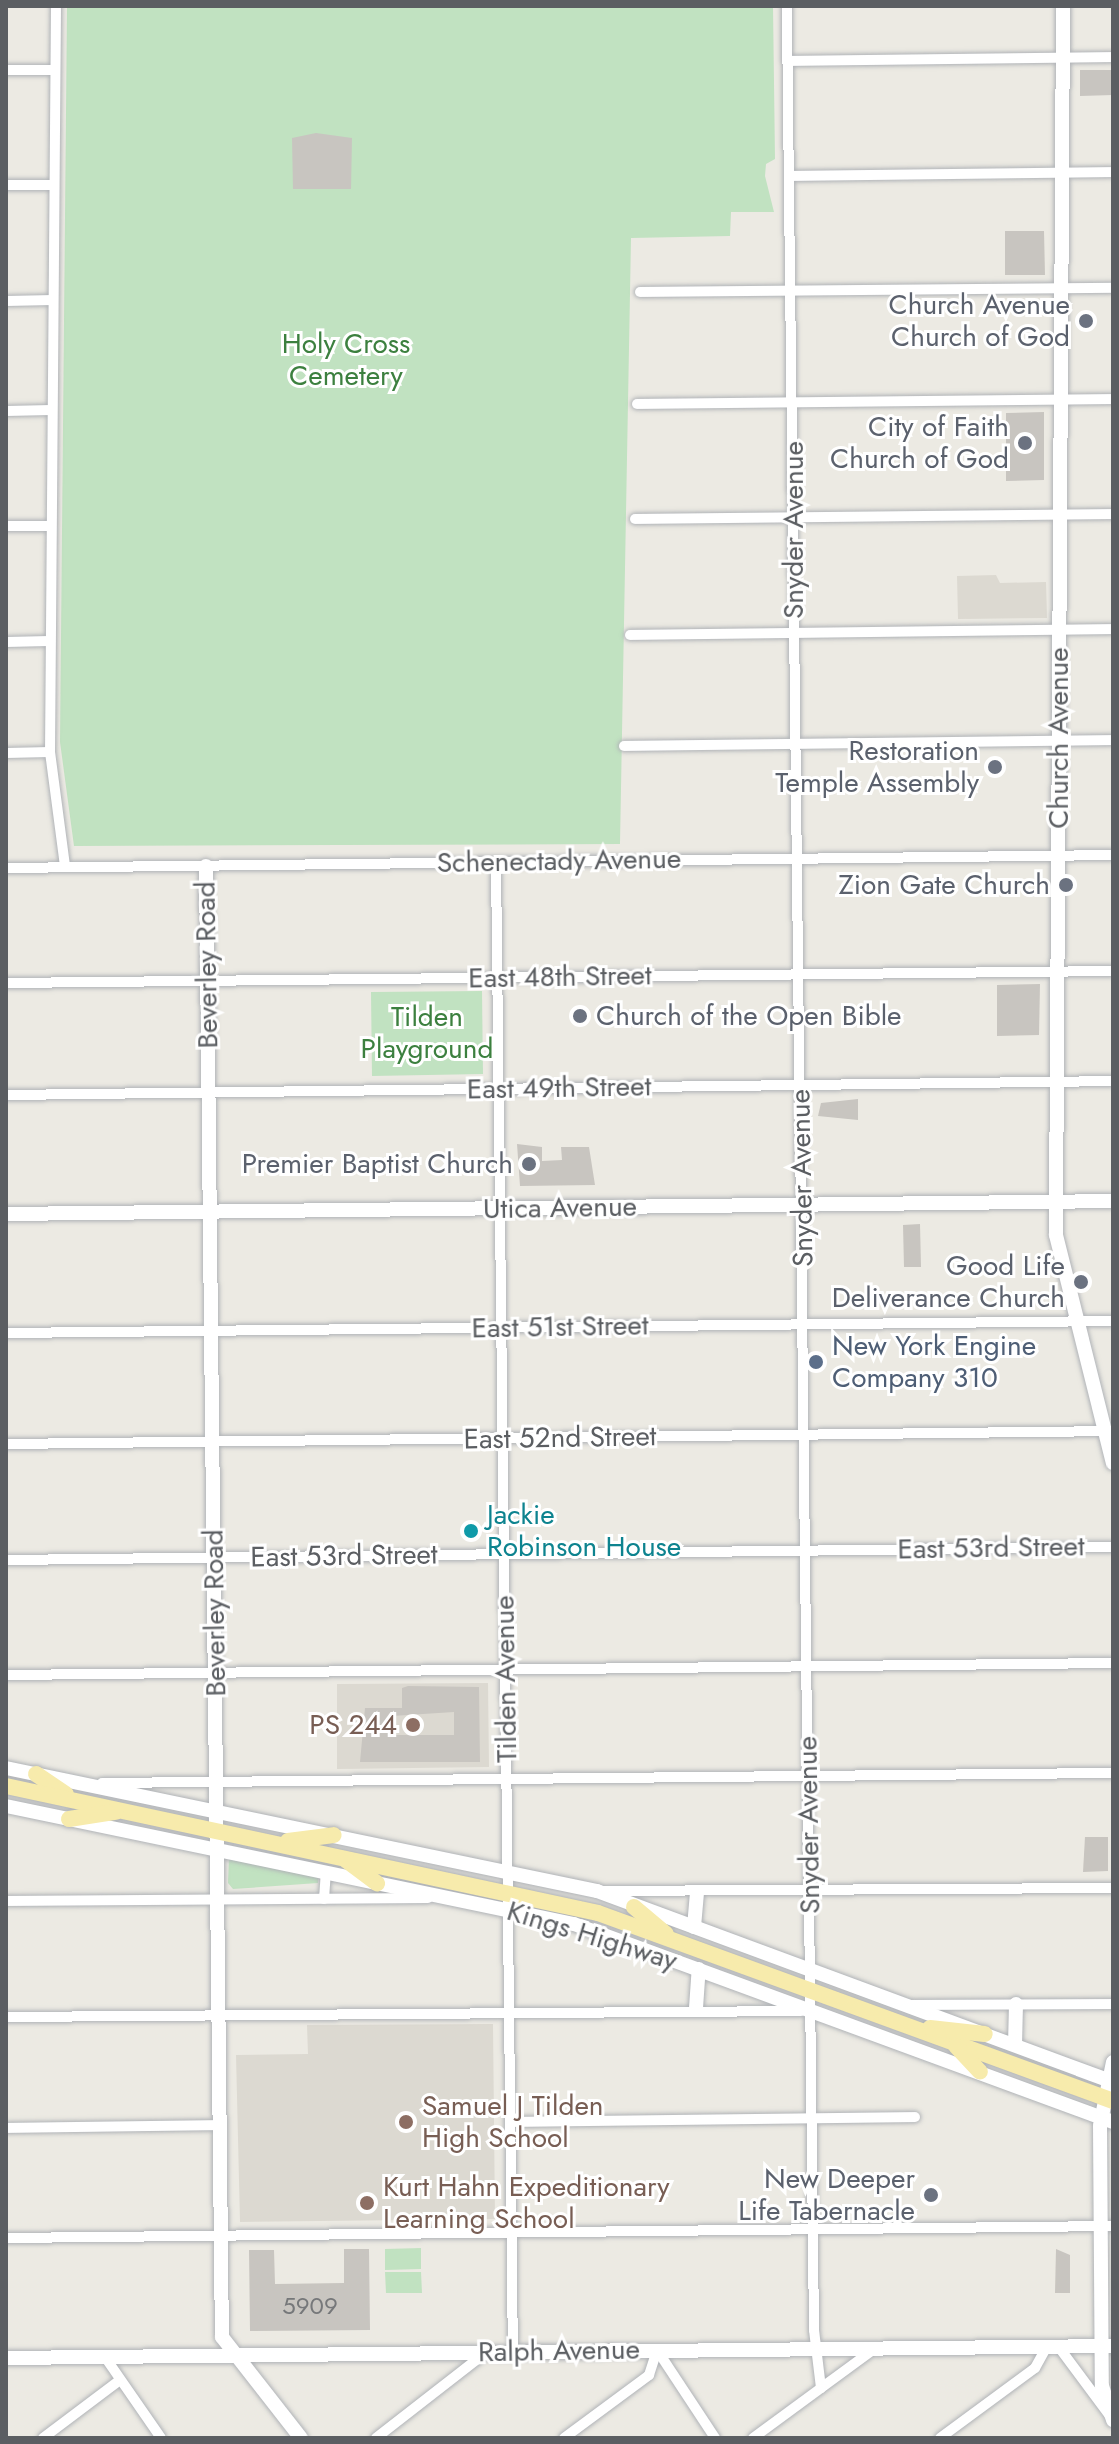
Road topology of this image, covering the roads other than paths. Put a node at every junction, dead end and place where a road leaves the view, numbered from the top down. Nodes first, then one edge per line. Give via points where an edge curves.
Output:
1 (56, 6) edge
2 (787, 6) edge
3 (1063, 6) edge
4 (1063, 57) junction
5 (1113, 57) edge
6 (788, 61) junction
7 (6, 70) edge
8 (55, 70) junction
9 (1113, 172) edge
10 (1063, 173) junction
11 (791, 176) junction
12 (6, 185) edge
13 (54, 185) junction
14 (1062, 288) junction
15 (1113, 288) edge
16 (792, 291) junction
17 (640, 292) dead end
18 (53, 300) junction
19 (6, 301) edge
20 (1062, 399) junction
21 (1113, 399) edge
22 (793, 401) junction
23 (637, 404) dead end
24 (51, 410) junction
25 (6, 411) edge
26 (1061, 514) junction
27 (1113, 514) edge
28 (794, 516) junction
29 (635, 519) dead end
30 (6, 526) edge
31 (50, 526) junction
32 (1113, 629) edge
33 (1060, 630) junction
34 (794, 633) junction
35 (630, 635) dead end
36 (49, 641) junction
37 (6, 642) edge
38 (1113, 740) edge
39 (1060, 741) junction
40 (797, 743) junction
41 (624, 746) dead end
42 (50, 752) junction
43 (6, 753) edge
44 (1113, 855) edge
45 (1059, 856) junction
46 (798, 859) junction
47 (496, 862) junction
48 (65, 866) junction
49 (206, 866) junction
50 (6, 868) edge
51 (1059, 971) junction
52 (1113, 971) edge
53 (800, 974) junction
54 (499, 978) junction
55 (207, 981) junction
56 (6, 983) edge
57 (1113, 1081) edge
58 (1057, 1082) junction
59 (801, 1085) junction
60 (500, 1089) junction
61 (208, 1092) junction
62 (6, 1095) edge
63 (1055, 1201) junction
64 (1113, 1201) edge
65 (802, 1205) junction
66 (502, 1208) junction
67 (210, 1211) junction
68 (6, 1214) edge
69 (1079, 1321) junction
70 (1113, 1321) edge
71 (804, 1324) junction
72 (502, 1328) junction
73 (212, 1331) junction
74 (6, 1333) edge
75 (1111, 1431) edge
76 (805, 1435) junction
77 (503, 1439) junction
78 (214, 1442) junction
79 (6, 1444) edge
80 (1113, 1463) edge
81 (1113, 1547) edge
82 (806, 1551) junction
83 (505, 1554) junction
84 (215, 1557) junction
85 (6, 1560) edge
86 (1113, 1663) edge
87 (807, 1666) junction
88 (506, 1669) junction
89 (216, 1673) junction
90 (6, 1675) edge
91 (6, 1768) edge
92 (1113, 1773) edge
93 (36, 1774) junction
94 (808, 1777) junction
95 (507, 1780) junction
96 (84, 1783) junction
97 (216, 1784) junction
98 (6, 1786) edge
99 (74, 1799) junction
100 (6, 1806) edge
101 (128, 1810) junction
102 (216, 1811) junction
103 (69, 1819) junction
104 (217, 1830) junction
105 (334, 1835) junction
106 (275, 1842) junction
107 (217, 1849) junction
108 (341, 1856) junction
109 (509, 1871) junction
110 (326, 1872) junction
111 (377, 1883) junction
112 (1113, 1888) edge
113 (597, 1891) junction
114 (509, 1892) junction
115 (697, 1892) junction
116 (810, 1892) junction
117 (452, 1898) junction
118 (217, 1899) junction
119 (324, 1899) junction
120 (6, 1901) edge
121 (634, 1907) junction
122 (509, 1910) junction
123 (694, 1927) junction
124 (673, 1940) junction
125 (699, 1969) junction
126 (811, 1972) junction
127 (811, 1992) junction
128 (1016, 2004) junction
129 (1113, 2004) edge
130 (904, 2006) junction
131 (696, 2008) junction
132 (511, 2010) junction
133 (811, 2011) junction
134 (219, 2014) junction
135 (6, 2017) edge
136 (905, 2025) junction
137 (985, 2034) junction
138 (952, 2042) junction
139 (1015, 2045) junction
140 (1113, 2062) edge
141 (980, 2072) junction
142 (1111, 2081) edge
143 (1109, 2100) edge
144 (813, 2117) junction
145 (915, 2117) dead end
146 (1107, 2120) edge
147 (512, 2122) junction
148 (220, 2125) junction
149 (6, 2128) edge
150 (1107, 2226) edge
151 (814, 2228) junction
152 (513, 2232) junction
153 (221, 2236) junction
154 (6, 2238) edge
155 (1052, 2346) junction
156 (1107, 2346) edge
157 (875, 2348) junction
158 (817, 2349) junction
159 (657, 2350) junction
160 (486, 2352) junction
161 (513, 2352) junction
162 (238, 2355) junction
163 (105, 2357) junction
164 (6, 2358) edge
165 (120, 2380) junction
166 (821, 2388) junction
167 (1112, 2418) edge
168 (43, 2438) edge
169 (161, 2438) edge
170 (301, 2438) edge
171 (376, 2438) edge
172 (564, 2438) edge
173 (715, 2438) edge
174 (753, 2438) edge
175 (940, 2438) edge

1 - 8 street
2 - 6 street, Snyder Avenue
3 - 4 street, Church Avenue
4 - 5 street
4 - 6 street
4 - 10 street, Church Avenue
6 - 11 street, Snyder Avenue
7 - 8 street
8 - 13 street
9 - 10 street
10 - 11 street
10 - 14 street, Church Avenue
11 - 16 street, Snyder Avenue
12 - 13 street
13 - 18 street
14 - 15 street
14 - 16 street
14 - 20 street, Church Avenue
16 - 17 street
16 - 22 street, Snyder Avenue
18 - 19 street
18 - 24 street
20 - 21 street
20 - 22 street
20 - 26 street, Church Avenue
22 - 23 street
22 - 28 street, Snyder Avenue
24 - 25 street
24 - 31 street
26 - 27 street
26 - 28 street
26 - 33 street, Church Avenue
28 - 29 street
28 - 34 street, Snyder Avenue
30 - 31 street
31 - 36 street
32 - 33 street
33 - 34 street
33 - 39 street, Church Avenue
34 - 35 street
34 - 40 street, Snyder Avenue
36 - 37 street
36 - 42 street
38 - 39 street
39 - 40 street
39 - 45 street, Church Avenue
40 - 41 street
40 - 46 street, Snyder Avenue
42 - 43 street
42 - 48 street
44 - 45 street, Schenectady Avenue
45 - 46 street, Schenectady Avenue
45 - 51 street, Church Avenue
46 - 47 street, Schenectady Avenue
46 - 53 street, Snyder Avenue
47 - 49 street, Schenectady Avenue
47 - 54 street, Tilden Avenue
48 - 49 street, Schenectady Avenue
48 - 50 street, Schenectady Avenue
49 - 55 street, Beverley Road
51 - 52 street, East 48th Street
51 - 53 street, East 48th Street
51 - 58 street, Church Avenue
53 - 54 street, East 48th Street
53 - 59 street, Snyder Avenue
54 - 55 street, East 48th Street
54 - 60 street, Tilden Avenue
55 - 56 street, East 48th Street
55 - 61 street, Beverley Road
57 - 58 street, East 49th Street
58 - 59 street, East 49th Street
58 - 63 street, Church Avenue
59 - 60 street, East 49th Street
59 - 65 street, Snyder Avenue
60 - 61 street, East 49th Street
60 - 66 street, Tilden Avenue
61 - 62 street, East 49th Street
61 - 67 street, Beverley Road
63 - 64 street, Utica Avenue
63 - 65 street, Utica Avenue
63 - 69 street, Church Avenue via 1056,1235
65 - 66 street, Utica Avenue
65 - 71 street, Snyder Avenue
66 - 67 street, Utica Avenue
66 - 72 street, Tilden Avenue
67 - 68 street, Utica Avenue
67 - 73 street, Beverley Road
69 - 70 street, East 51st Street
69 - 71 street, East 51st Street
69 - 75 street, Church Avenue
71 - 72 street, East 51st Street
71 - 76 street, Snyder Avenue
72 - 73 street, East 51st Street
72 - 77 street, Tilden Avenue
73 - 74 street, East 51st Street
73 - 78 street, Beverley Road
75 - 76 street, East 52nd Street
75 - 80 street, Church Avenue
76 - 77 street, East 52nd Street
76 - 82 street, Snyder Avenue
77 - 78 street, East 52nd Street
77 - 83 street, Tilden Avenue
78 - 79 street, East 52nd Street
78 - 84 street, Beverley Road
81 - 82 street, East 53rd Street
82 - 83 street, East 53rd Street
82 - 87 street, Snyder Avenue
83 - 84 street, East 53rd Street
83 - 88 street, Tilden Avenue
84 - 85 street, East 53rd Street
84 - 89 street, Beverley Road
86 - 87 street
87 - 88 street
87 - 94 street, Snyder Avenue
88 - 89 street
88 - 95 street, Tilden Avenue
89 - 90 street
89 - 97 street, Beverley Road
91 - 93 street, Kings Highway
92 - 94 street
93 - 96 street, Kings Highway
93 - 99 main road
94 - 95 street
94 - 116 street, Snyder Avenue
95 - 97 street
95 - 109 street, Tilden Avenue
96 - 97 street
96 - 102 street, Kings Highway
97 - 102 street, Beverley Road
98 - 99 main road, Kings Highway
99 - 101 main road, Kings Highway
100 - 103 street, Kings Highway
101 - 103 main road
101 - 104 main road, Kings Highway
102 - 104 street, Beverley Road
102 - 105 street, Kings Highway
103 - 107 street, Kings Highway
104 - 106 main road, Kings Highway
104 - 107 street, Beverley Road
105 - 106 main road
105 - 109 street, Kings Highway
106 - 108 main road, Kings Highway
107 - 110 street, Kings Highway
107 - 118 street, Beverley Road
108 - 111 main road
108 - 114 main road, Kings Highway
109 - 113 street, Kings Highway
109 - 114 street, Tilden Avenue
110 - 111 street, Kings Highway
110 - 119 street
111 - 117 street, Kings Highway
112 - 116 street
113 - 115 street
113 - 121 street, Kings Highway
114 - 122 street, Tilden Avenue
114 - 124 main road, Kings Highway via 598,1913
115 - 116 street
115 - 123 street
116 - 126 street, Snyder Avenue
117 - 119 street
117 - 122 street, Kings Highway
118 - 119 street
118 - 120 street
118 - 134 street, Beverley Road
121 - 123 street, Kings Highway
121 - 124 main road
122 - 125 street, Kings Highway via 574,1924
122 - 132 street, Tilden Avenue
123 - 126 street, Kings Highway
124 - 127 main road, Kings Highway
125 - 131 street
125 - 133 street, Kings Highway
126 - 127 street, Snyder Avenue
126 - 130 street, Kings Highway
127 - 133 street, Snyder Avenue
127 - 136 main road, Kings Highway
128 - 129 street
128 - 130 street
128 - 139 street
130 - 137 street, Kings Highway
131 - 132 street
131 - 133 street
132 - 134 street
132 - 147 street, Tilden Avenue
133 - 141 street, Kings Highway
133 - 144 street, Snyder Avenue
134 - 135 street
134 - 148 street, Beverley Road
136 - 137 main road
136 - 138 main road, Kings Highway
137 - 139 street, Kings Highway
138 - 141 main road
138 - 143 main road, Kings Highway
139 - 142 street, Kings Highway
140 - 142 street
141 - 146 street, Kings Highway
142 - 143 street
143 - 146 street
144 - 145 street
144 - 147 street
144 - 151 street, Snyder Avenue
146 - 150 street
147 - 152 street, Tilden Avenue
148 - 149 street
148 - 153 street, Beverley Road
150 - 151 street
150 - 156 street
151 - 152 street
151 - 158 street, Snyder Avenue
152 - 153 street
152 - 161 street, Tilden Avenue
153 - 154 street
153 - 162 street, Beverley Road via 222,2337
155 - 156 street, Ralph Avenue
155 - 157 street, Ralph Avenue
155 - 167 street
155 - 175 street via 1035,2368
156 - 167 street
157 - 158 street, Ralph Avenue
157 - 166 street
158 - 159 street, Ralph Avenue
158 - 166 street, Snyder Avenue
159 - 161 street, Ralph Avenue
159 - 172 street via 649,2375
159 - 173 street
160 - 161 street, Ralph Avenue
160 - 162 street, Ralph Avenue
160 - 171 street
162 - 163 street, Ralph Avenue
162 - 170 street, Beverley Road
163 - 164 street, Ralph Avenue
163 - 165 street
165 - 168 street
165 - 169 street
166 - 174 street

